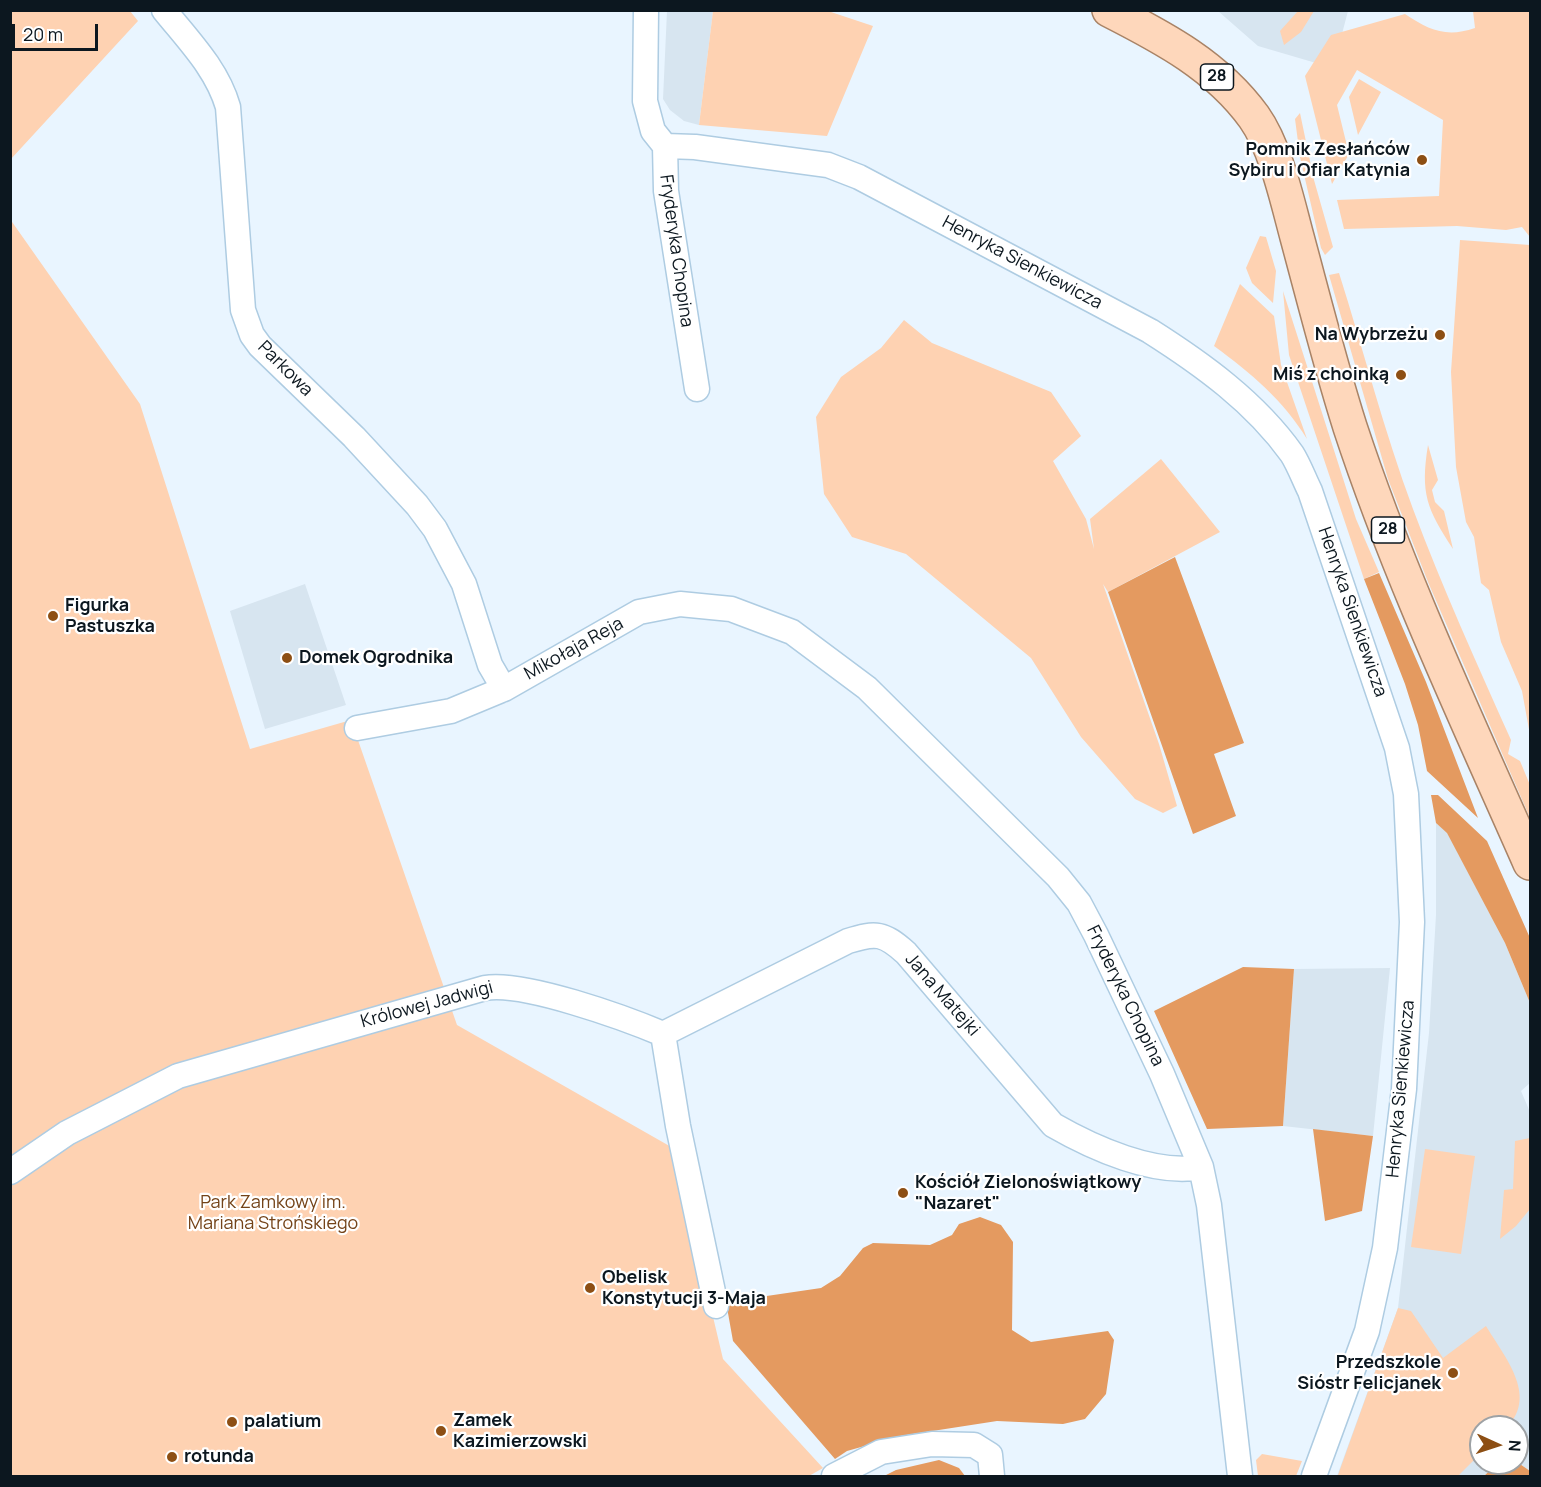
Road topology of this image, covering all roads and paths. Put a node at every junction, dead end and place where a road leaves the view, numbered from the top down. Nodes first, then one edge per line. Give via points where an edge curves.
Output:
1 (164, 10) edge
2 (646, 10) edge
3 (1109, 10) edge
4 (665, 146) junction
5 (697, 389) dead end
6 (792, 632) joint
7 (504, 688) junction
8 (357, 728) dead end
9 (1530, 863) edge
10 (663, 1034) junction
11 (1201, 1167) junction
12 (10, 1172) edge
13 (716, 1306) dead end
14 (834, 1476) edge
15 (992, 1476) edge
16 (1240, 1476) edge
17 (1314, 1476) edge

1 - 7 street, Parkowa via 210,67 224,91 243,310 252,335 354,437 435,529 464,584 490,664
2 - 4 street via 647,116
3 - 9 main road, 28 via 1200,61 1255,119 1282,184 1350,425 1376,500 1441,662
4 - 5 street, Fryderyka Chopina via 666,190
4 - 17 street, Henryka Sienkiewicza via 828,165 859,177 1121,315 1186,354 1225,384 1292,455 1310,491 1397,748 1406,794 1412,922 1404,1089 1381,1269 1367,1331
6 - 7 street, Mikołaja Reja via 731,609 704,604 657,607 639,612
6 - 11 street, Fryderyka Chopina via 867,688 1058,877 1079,903 1162,1074
7 - 8 street, Mikołaja Reja via 452,711
10 - 11 street, Jana Matejki via 848,941 871,934 891,939 906,953 1053,1125 1108,1152 1181,1171
10 - 12 street, Królowej Jadwigi via 513,986 485,988 178,1076 67,1133
10 - 13 street
11 - 16 street, Fryderyka Chopina via 1209,1205
14 - 15 street via 880,1452 932,1444 974,1445 990,1455

